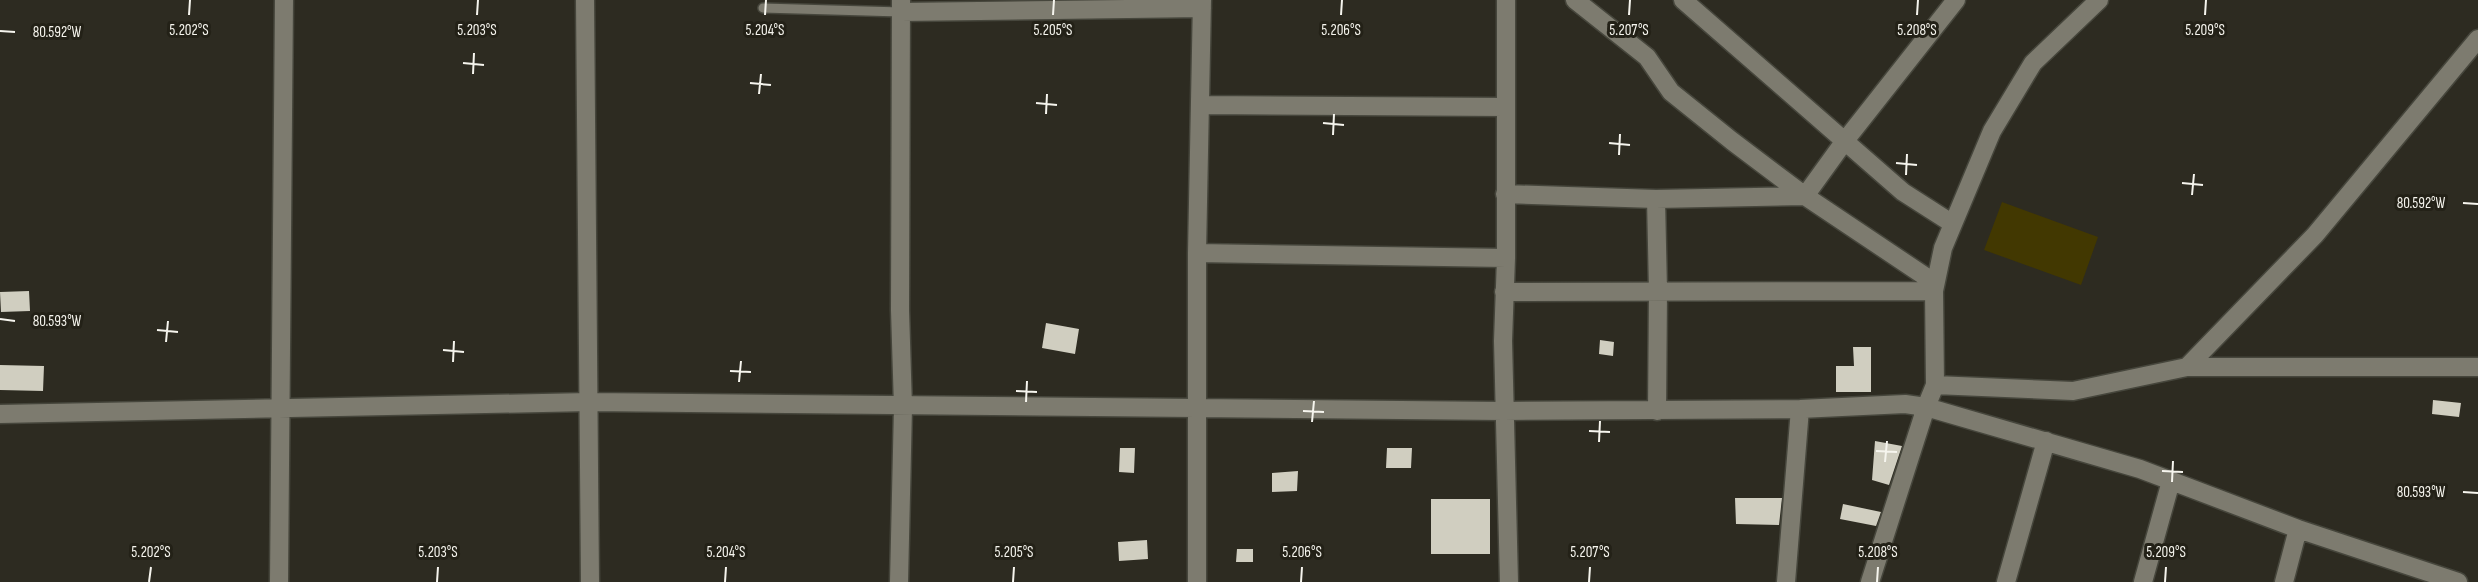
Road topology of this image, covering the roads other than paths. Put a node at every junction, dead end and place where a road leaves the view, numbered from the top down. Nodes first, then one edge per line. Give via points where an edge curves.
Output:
1 (284, 0) edge
2 (585, 0) edge
3 (1506, 0) edge
4 (1575, 0) edge
5 (1684, 0) edge
6 (1956, 0) edge
7 (2099, 0) edge
8 (1202, 4) edge
9 (901, 6) edge
10 (763, 8) dead end
11 (2478, 39) edge
12 (1200, 105) junction
13 (1506, 107) junction
14 (1844, 142) junction
15 (1505, 194) junction
16 (1805, 196) junction
17 (1656, 200) junction
18 (1953, 224) junction
19 (1197, 253) junction
20 (1506, 258) junction
21 (1935, 287) junction
22 (1658, 291) junction
23 (1504, 292) junction
24 (2187, 367) junction
25 (2478, 367) edge
26 (1935, 385) junction
27 (589, 402) junction
28 (1197, 406) junction
29 (903, 407) junction
30 (1926, 407) junction
31 (280, 409) junction
32 (1800, 409) junction
33 (1504, 411) junction
34 (1657, 411) junction
35 (0, 414) edge
36 (2046, 441) junction
37 (2171, 481) junction
38 (2298, 529) junction
39 (2431, 578) edge
40 (279, 582) edge
41 (590, 582) edge
42 (899, 582) edge
43 (1197, 582) edge
44 (1509, 582) edge
45 (1786, 582) edge
46 (1870, 582) edge
47 (2006, 582) edge
48 (2143, 582) edge
49 (2284, 582) edge
50 (2458, 582) edge

1 - 31 street
2 - 27 street
3 - 13 street
4 - 16 street via 1647,57 1671,92
5 - 14 street
6 - 14 street
7 - 18 street via 2033,63 1992,131
8 - 9 street
8 - 12 street
9 - 10 lane
9 - 29 street
11 - 24 street via 2315,235
12 - 13 street
12 - 19 street
13 - 15 street
14 - 16 street
14 - 18 street via 1903,192
15 - 17 street
15 - 20 street
16 - 17 street
16 - 21 street
17 - 22 street
18 - 21 street via 1943,248
19 - 20 street
19 - 28 street
20 - 23 street
21 - 22 street
21 - 26 street
22 - 23 street
22 - 34 street
23 - 33 street
24 - 25 street
24 - 26 street via 2073,391
26 - 30 street
27 - 29 street
27 - 31 street
27 - 41 street
28 - 29 street
28 - 33 street
28 - 43 street
29 - 42 street
30 - 32 street
30 - 36 street
30 - 46 street
31 - 35 street
31 - 40 street
32 - 34 street
32 - 45 street
33 - 34 street
33 - 44 street
36 - 37 street
36 - 47 street
37 - 38 street
37 - 48 street
38 - 39 street
38 - 49 street
39 - 50 street

